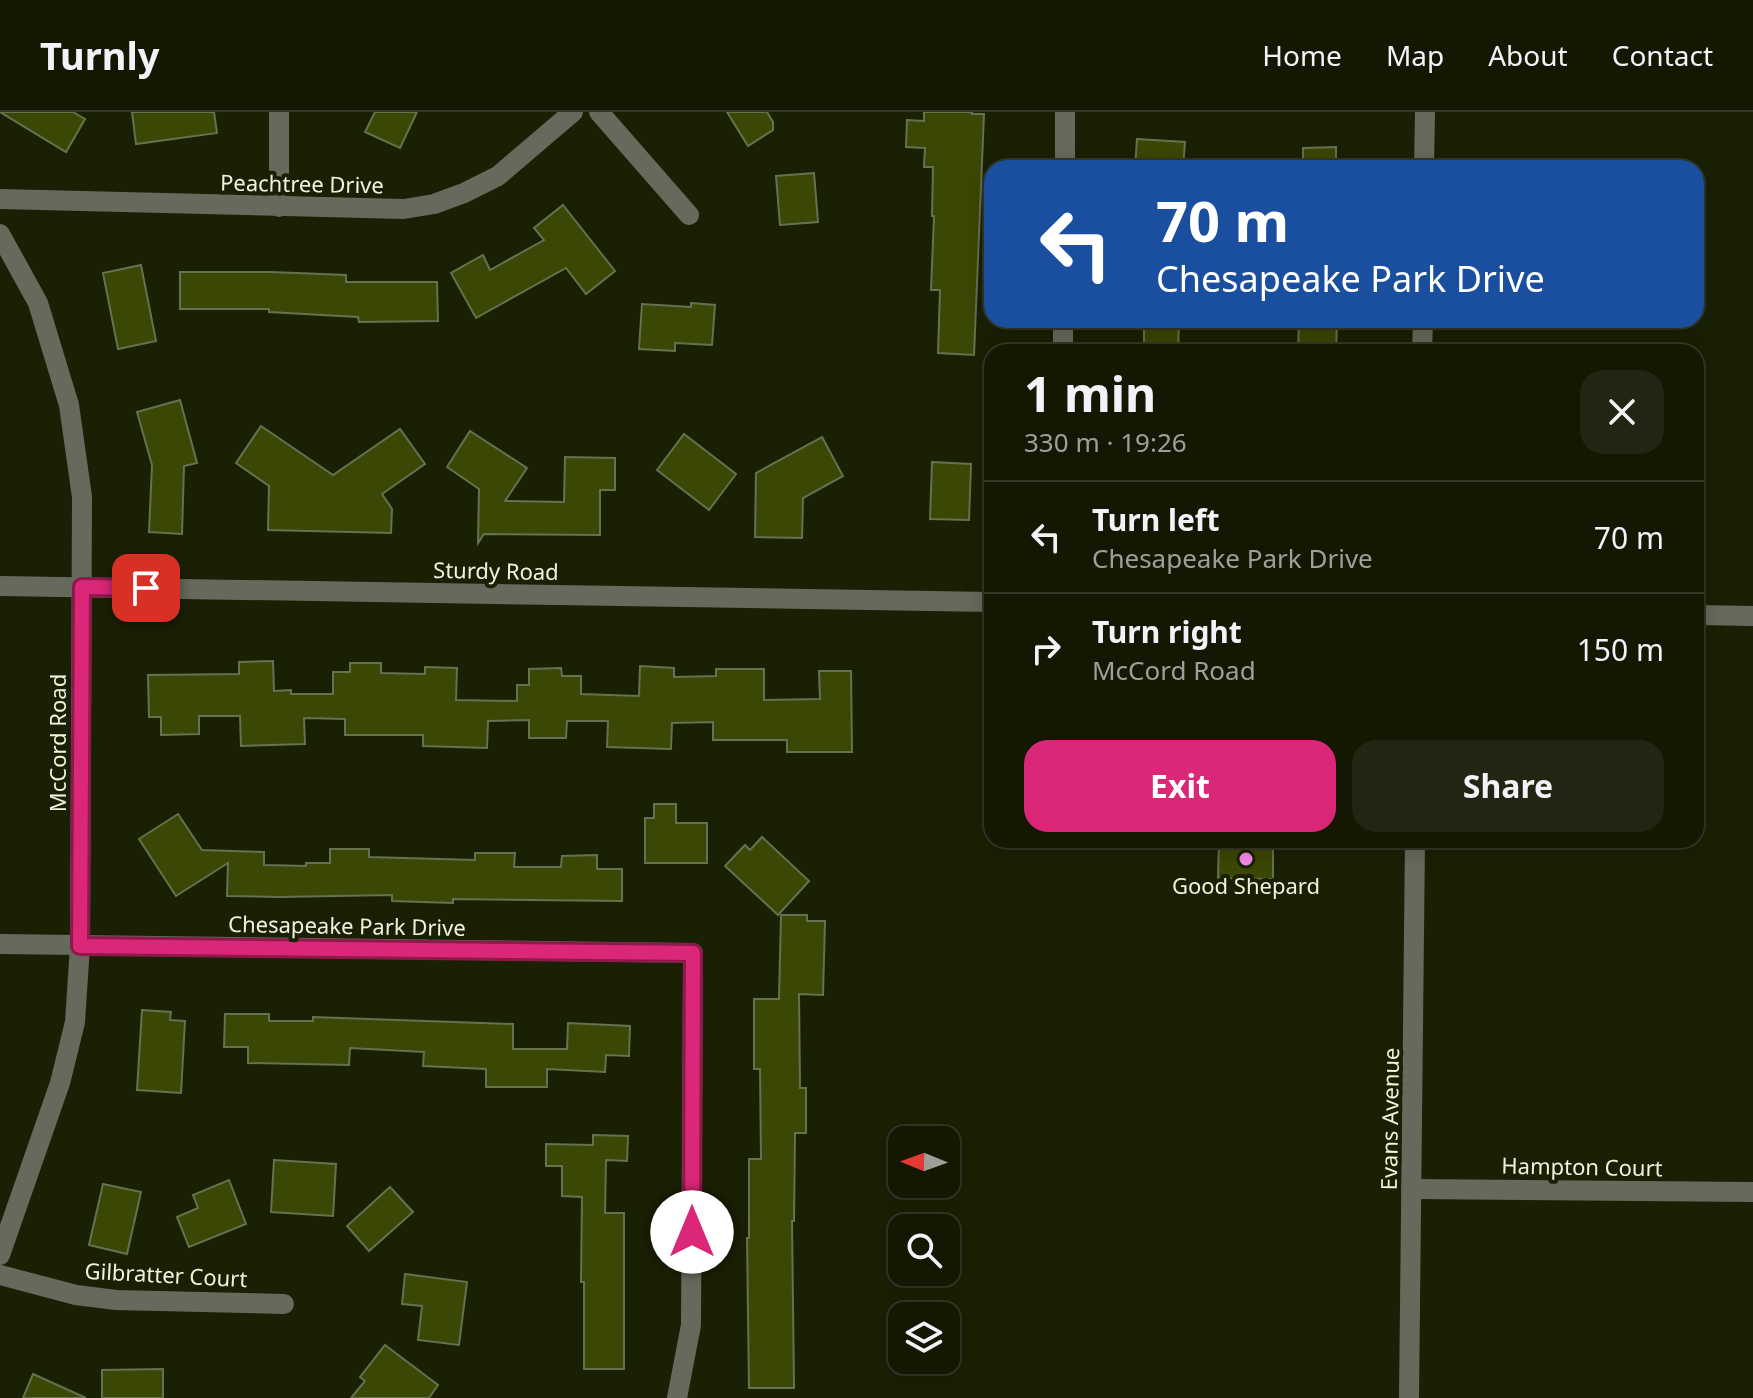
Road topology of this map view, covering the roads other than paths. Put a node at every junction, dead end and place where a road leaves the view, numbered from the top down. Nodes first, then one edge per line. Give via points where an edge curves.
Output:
1 (279, 112) edge
2 (573, 112) edge
3 (599, 112) edge
4 (1065, 112) edge
5 (1425, 112) edge
6 (1065, 160) edge
7 (1424, 160) edge
8 (0, 199) edge
9 (279, 207) junction
10 (689, 215) dead end
11 (0, 234) edge
12 (0, 586) edge
13 (82, 587) junction
14 (984, 602) edge
15 (1704, 615) edge
16 (1753, 616) edge
17 (1415, 848) edge
18 (0, 944) edge
19 (80, 946) junction
20 (1411, 1189) junction
21 (1753, 1192) edge
22 (0, 1255) edge
23 (0, 1275) edge
24 (284, 1304) dead end
25 (677, 1398) edge
26 (1409, 1398) edge

1 - 9 street
2 - 9 street, Peachtree Drive via 498,176 434,204 404,209
3 - 10 street
4 - 6 street
5 - 7 street
8 - 9 street, Peachtree Drive
11 - 13 street, McCord Road via 38,303 69,405 82,497
12 - 13 street, Sturdy Road
13 - 14 street, Sturdy Road
13 - 19 street, McCord Road
15 - 16 street
17 - 20 street, Evans Avenue
18 - 19 street, Chesapeake Park Drive
19 - 22 street, McCord Road via 75,1022 60,1083
19 - 25 street, Chesapeake Park Drive via 693,953 691,1325
20 - 21 street, Hampton Court
20 - 26 street, Evans Avenue
23 - 24 street, Gilbratter Court via 116,1300

